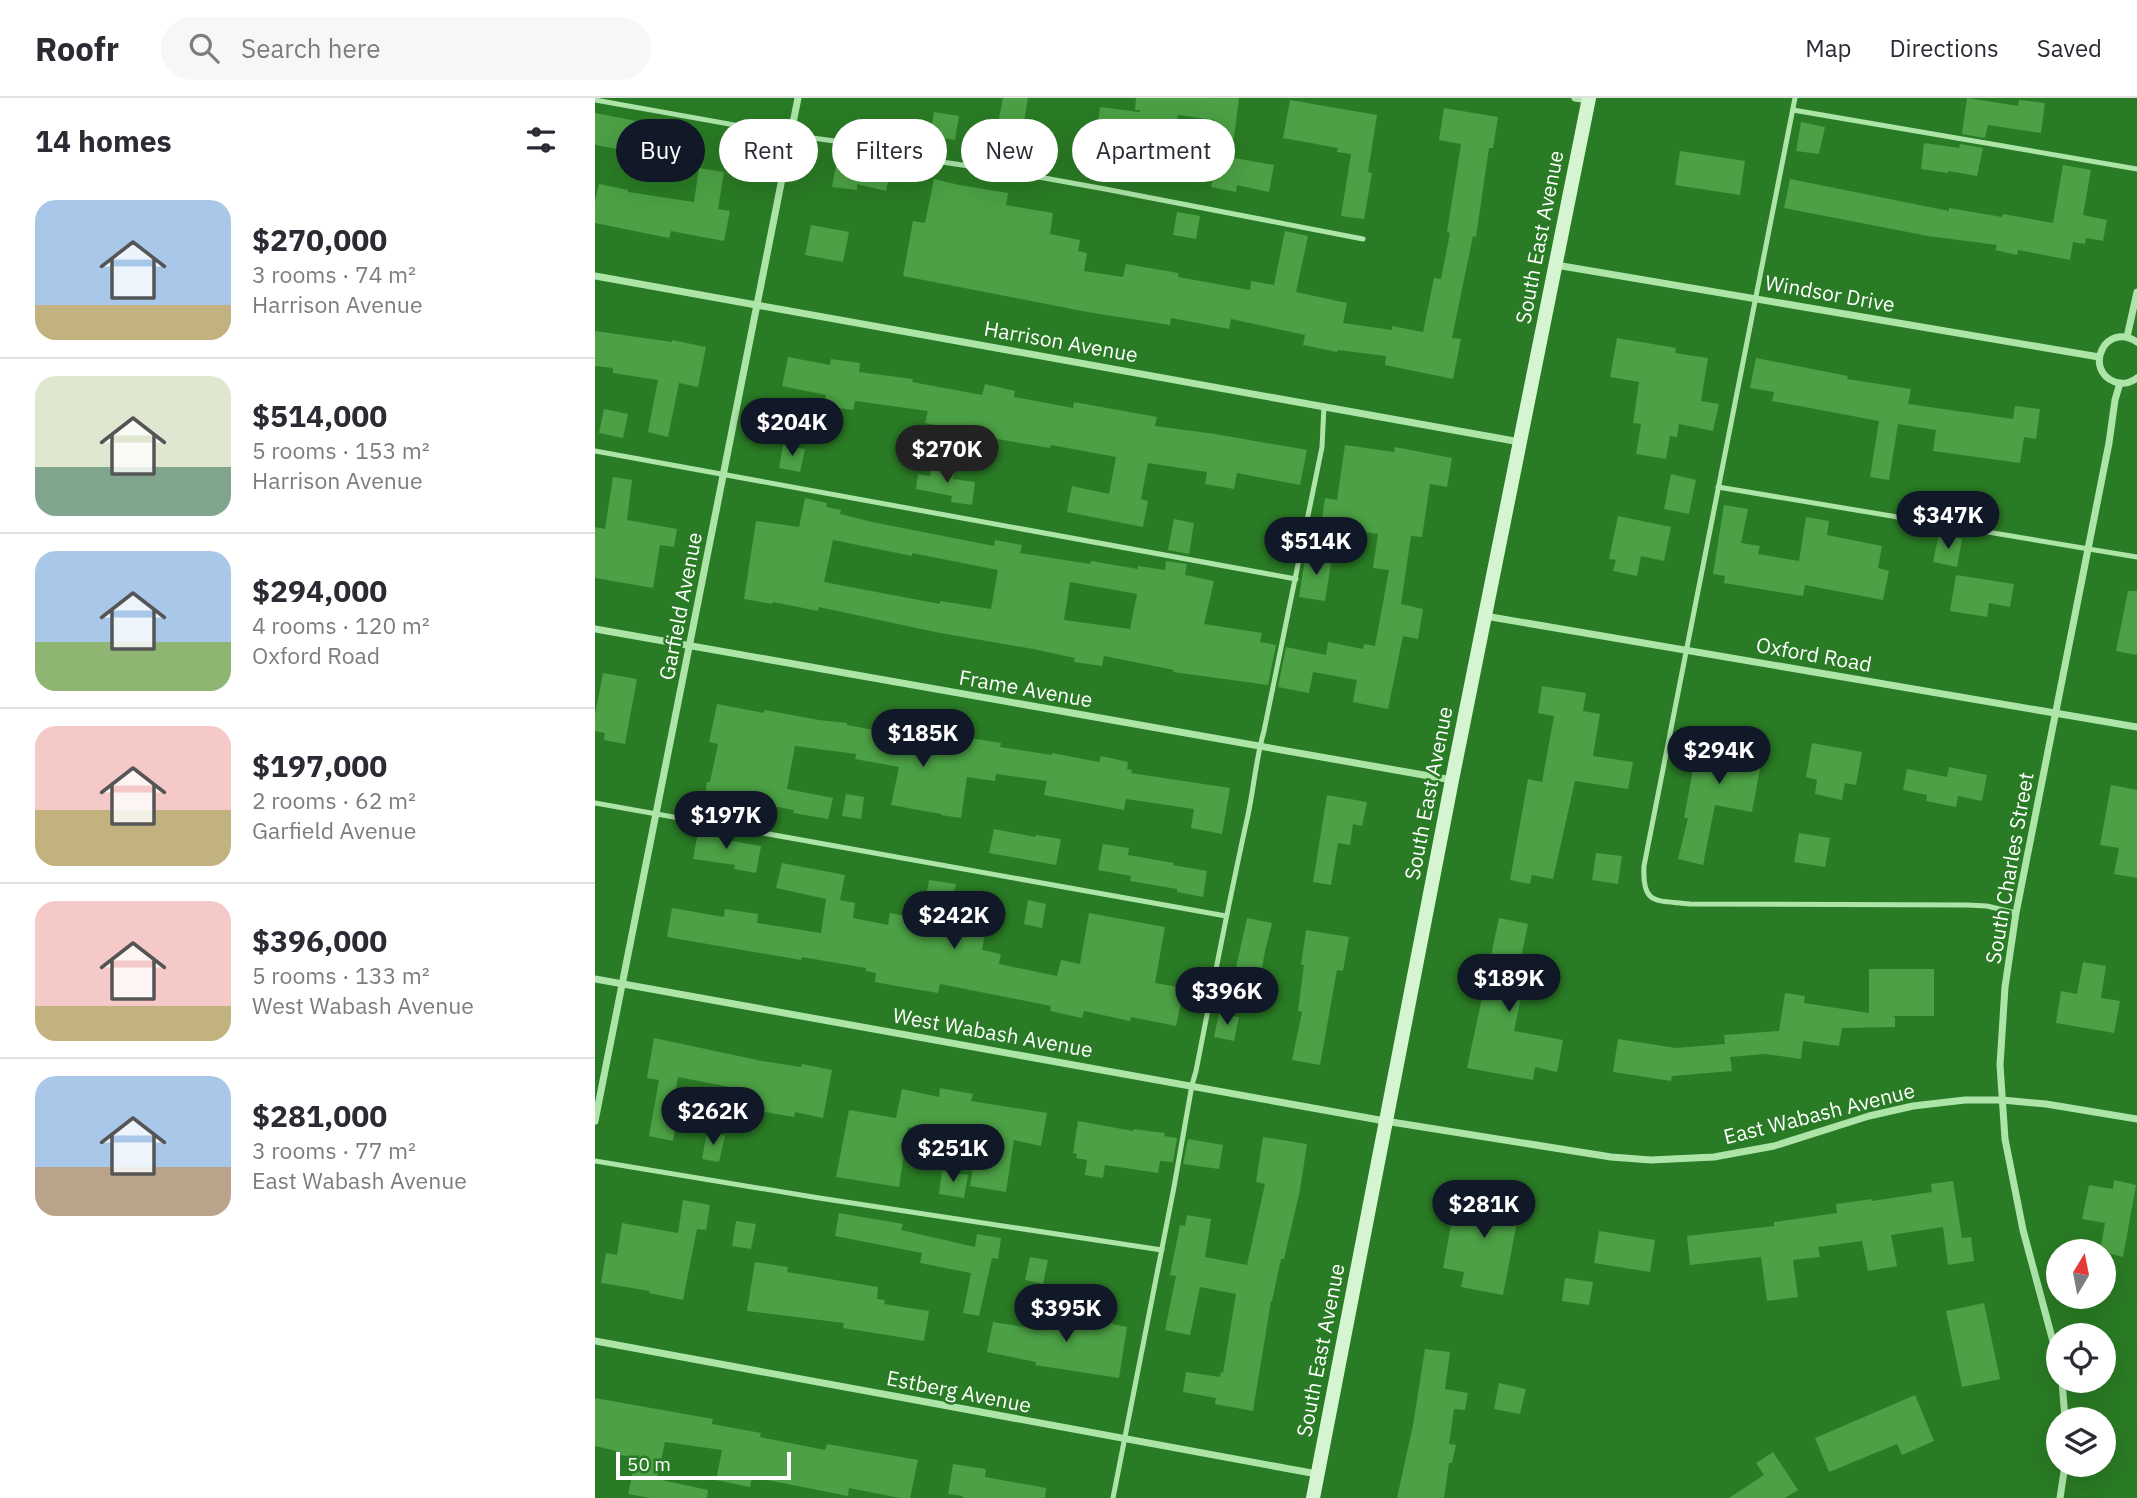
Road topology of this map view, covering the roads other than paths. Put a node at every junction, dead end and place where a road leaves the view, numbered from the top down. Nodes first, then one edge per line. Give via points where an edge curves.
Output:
1 (798, 98) edge
2 (1795, 98) edge
3 (1584, 99) edge
4 (595, 100) edge
5 (1793, 110) junction
6 (793, 119) edge
7 (719, 122) edge
8 (818, 139) edge
9 (2137, 169) edge
10 (781, 182) edge
11 (1363, 239) dead end
12 (1555, 265) junction
13 (595, 276) edge
14 (2137, 292) edge
15 (1755, 298) junction
16 (757, 306) junction
17 (2127, 337) junction
18 (2137, 342) edge
19 (2099, 357) junction
20 (2137, 378) edge
21 (2120, 383) junction
22 (1324, 406) junction
23 (1520, 442) junction
24 (595, 451) edge
25 (724, 474) junction
26 (1718, 487) junction
27 (2088, 549) junction
28 (2137, 557) edge
29 (1296, 579) junction
30 (1485, 616) junction
31 (595, 629) edge
32 (690, 646) junction
33 (1686, 651) junction
34 (2056, 713) junction
35 (2137, 727) edge
36 (1260, 747) junction
37 (1451, 780) junction
38 (595, 803) edge
39 (656, 814) junction
40 (2016, 913) junction
41 (1226, 916) junction
42 (595, 979) edge
43 (623, 984) junction
44 (1192, 1085) junction
45 (2002, 1100) junction
46 (2137, 1119) edge
47 (595, 1121) edge
48 (1385, 1121) junction
49 (595, 1161) edge
50 (1162, 1251) junction
51 (2048, 1323) edge
52 (595, 1341) edge
53 (1125, 1440) junction
54 (1318, 1474) junction
55 (2063, 1477) edge
56 (1114, 1498) edge
57 (1313, 1498) edge
58 (2060, 1498) edge

1 - 6 street, Garfield Avenue
2 - 5 lane
3 - 12 main road, South East Avenue
4 - 7 lane
5 - 9 lane
5 - 15 lane
8 - 11 lane via 1105,188
10 - 16 street, Garfield Avenue
12 - 15 street, Windsor Drive
12 - 23 main road, South East Avenue
13 - 16 street, Harrison Avenue
14 - 17 street
15 - 19 street, Windsor Drive
15 - 26 lane
16 - 22 street, Harrison Avenue
16 - 25 street, Garfield Avenue
17 - 18 street
17 - 19 street via 2112,339
19 - 21 street via 2107,377
20 - 21 street
21 - 27 street, South Charles Street
22 - 23 street, Harrison Avenue
22 - 29 lane via 1322,447
23 - 30 main road, South East Avenue
24 - 25 lane
25 - 29 lane
25 - 32 street, Garfield Avenue
26 - 27 lane
26 - 33 lane
27 - 28 lane
27 - 34 street, South Charles Street
29 - 36 lane
30 - 33 street, Oxford Road
30 - 37 main road, South East Avenue
31 - 32 street, Frame Avenue
32 - 36 street, Frame Avenue
32 - 39 street, Garfield Avenue
33 - 34 street, Oxford Road
33 - 40 lane via 1644,866 1643,885 1651,897 1690,904 1968,905
34 - 35 street, Oxford Road
34 - 40 street, South Charles Street
36 - 37 street, Frame Avenue
36 - 41 lane
37 - 48 main road, South East Avenue
38 - 39 lane
39 - 41 lane
39 - 43 street, Garfield Avenue
40 - 45 street, South Charles Street via 2005,987
41 - 44 lane
42 - 43 street, West Wabash Avenue
43 - 44 street, West Wabash Avenue
43 - 47 street, Garfield Avenue
44 - 48 street, West Wabash Avenue
44 - 50 lane
45 - 46 street, East Wabash Avenue
45 - 48 street, East Wabash Avenue via 1913,1106 1774,1146 1686,1159 1611,1157
45 - 51 street, South Charles Street via 2004,1139
48 - 54 main road, South East Avenue
49 - 50 lane
50 - 53 lane
52 - 53 street, Estberg Avenue
53 - 54 street, Estberg Avenue
53 - 56 lane
54 - 57 main road, South East Avenue
55 - 58 street

